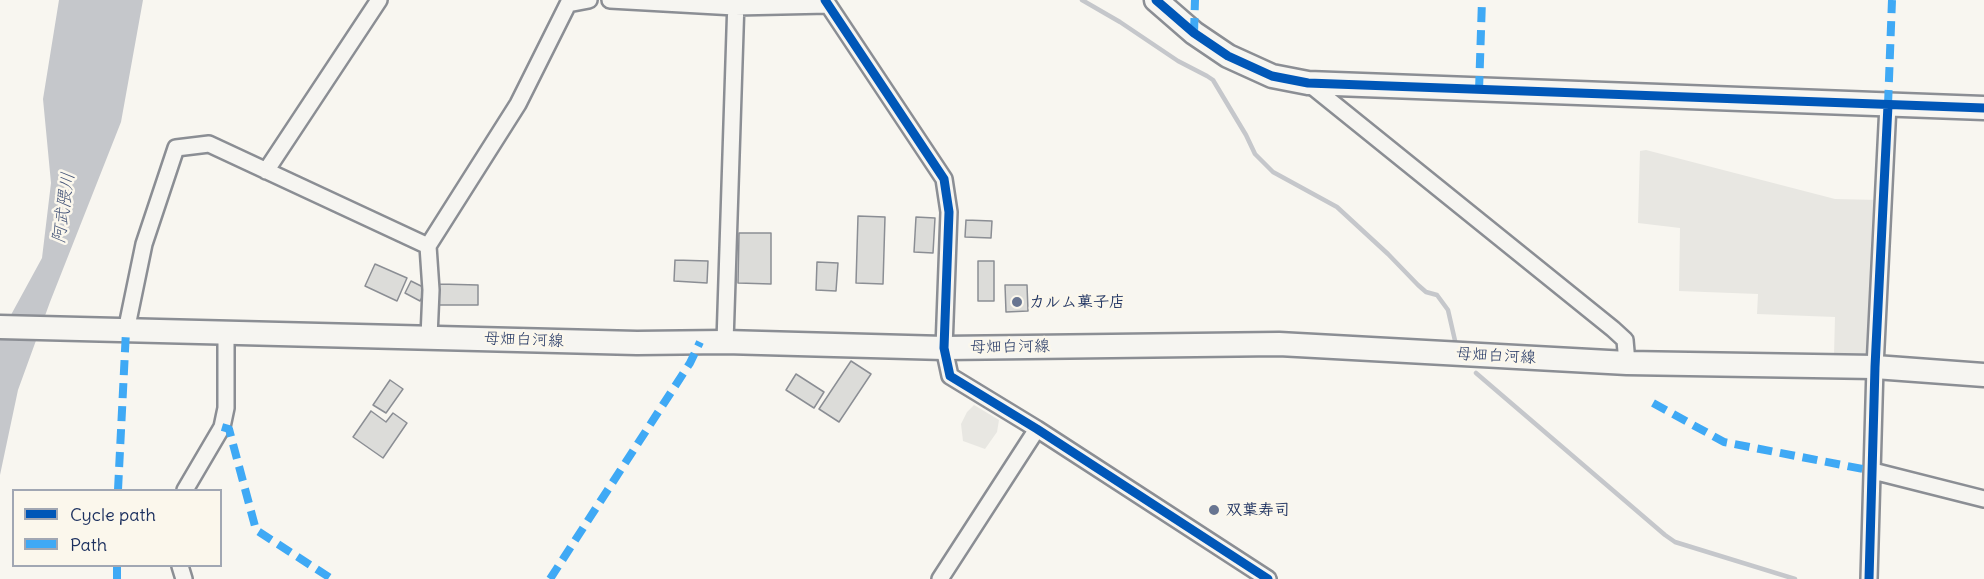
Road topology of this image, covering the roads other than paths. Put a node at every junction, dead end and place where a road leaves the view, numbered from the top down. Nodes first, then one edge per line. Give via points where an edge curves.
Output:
1 (380, 0) edge
2 (590, 0) edge
3 (609, 0) edge
4 (1156, 0) edge
5 (736, 3) edge
6 (827, 3) edge
7 (1308, 83) junction
8 (1888, 105) junction
9 (1984, 108) edge
10 (266, 171) junction
11 (428, 246) junction
12 (0, 327) edge
13 (122, 331) junction
14 (226, 333) junction
15 (429, 337) junction
16 (725, 342) junction
17 (944, 348) junction
18 (1627, 363) junction
19 (1875, 367) junction
20 (1984, 375) edge
21 (1037, 429) junction
22 (1873, 471) junction
23 (186, 489) edge
24 (1984, 498) edge
25 (940, 579) edge
26 (1268, 579) edge
27 (1869, 579) edge

1 - 10 street
2 - 11 street via 567,4 518,104
3 - 5 street
4 - 7 main road via 1228,56 1272,76
5 - 6 street
5 - 16 street
6 - 17 street via 944,179 949,212
7 - 8 main road
7 - 18 street via 1613,329 1625,340
8 - 9 main road
8 - 19 street
10 - 11 street
10 - 13 street via 209,144 176,148 144,244
11 - 15 street
12 - 13 main road, 母畑白河線
13 - 14 main road, 母畑白河線
14 - 15 main road, 母畑白河線
14 - 23 street via 226,408 222,427
15 - 16 main road, 母畑白河線
16 - 17 main road, 母畑白河線
17 - 18 main road, 母畑白河線 via 1279,344
17 - 21 street via 950,376
18 - 19 main road, 母畑白河線
19 - 20 main road, 母畑白河線
19 - 22 street
21 - 25 street
21 - 26 street
22 - 24 street
22 - 27 street

